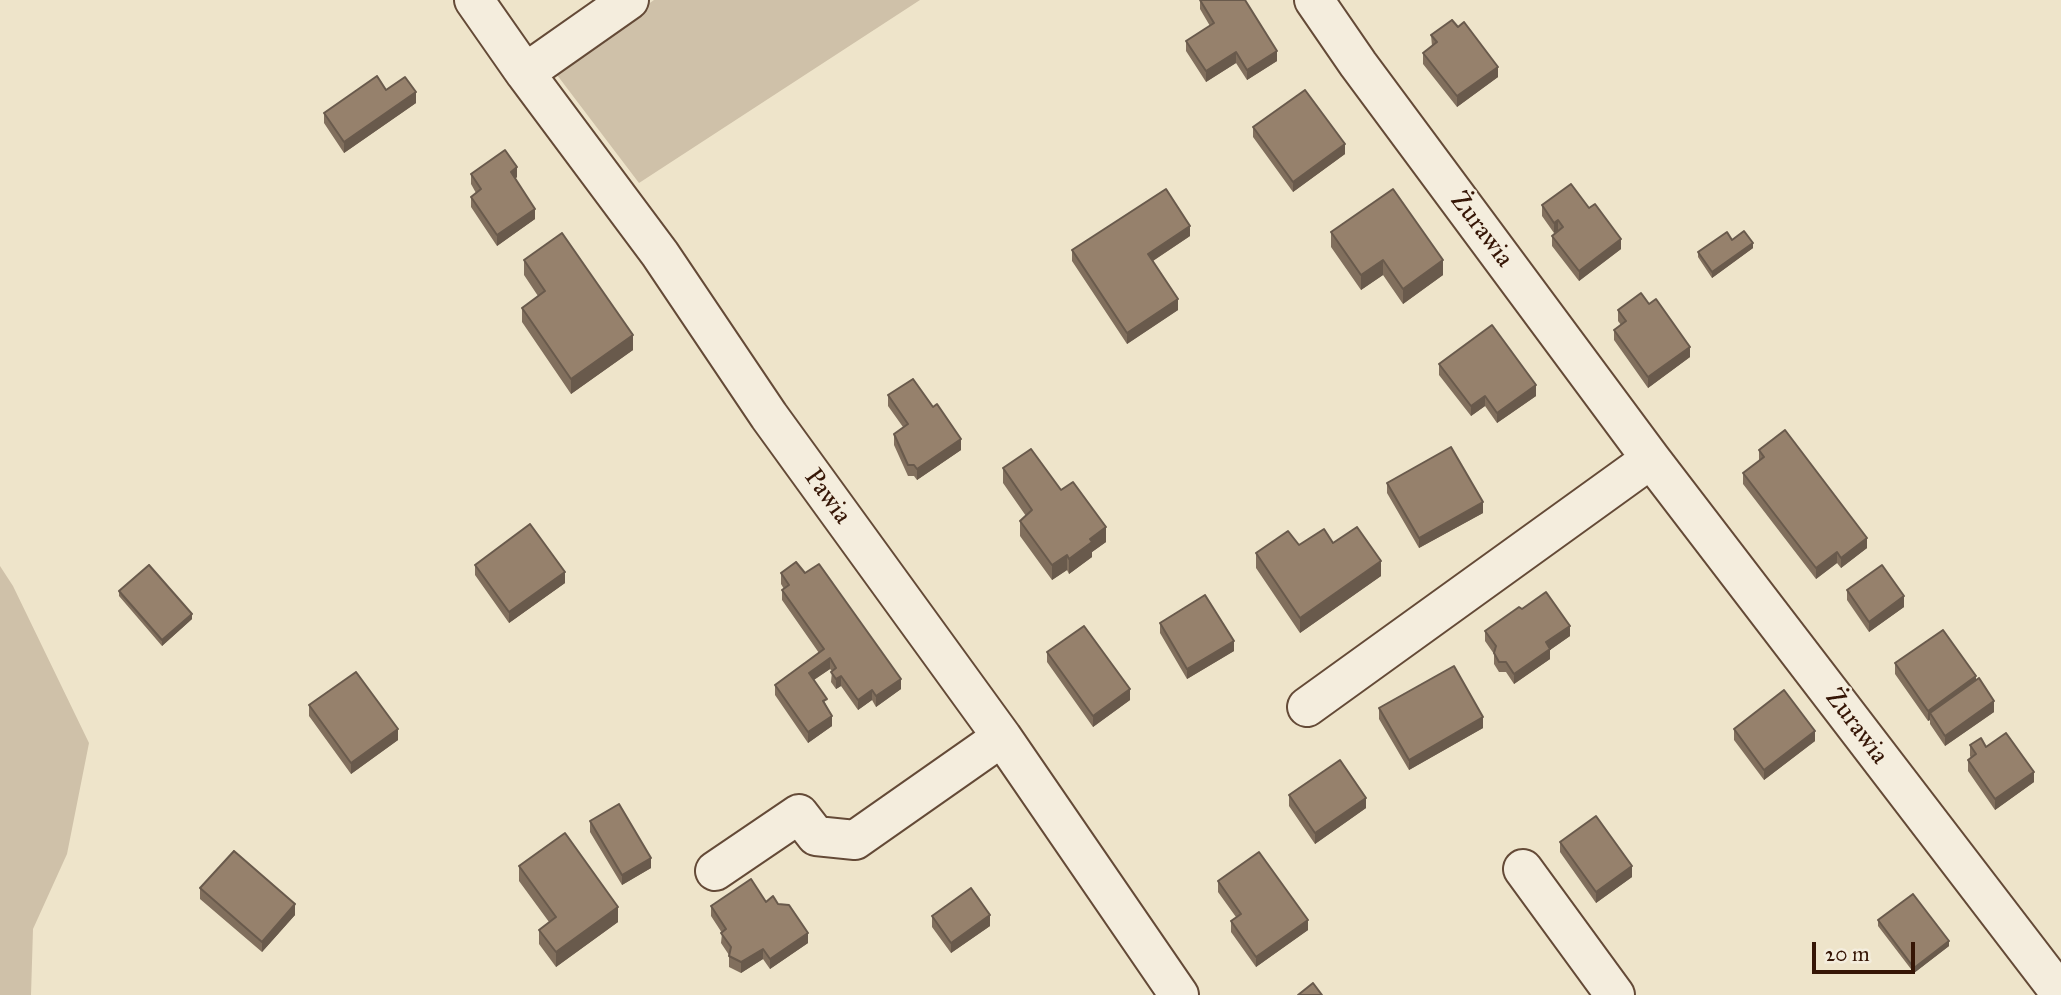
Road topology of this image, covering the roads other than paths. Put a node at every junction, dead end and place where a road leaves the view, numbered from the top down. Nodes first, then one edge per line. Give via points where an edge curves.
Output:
1 (474, 0) edge
2 (629, 0) edge
3 (1314, 0) edge
4 (525, 73) junction
5 (1651, 459) junction
6 (1307, 706) dead end
7 (1002, 737) junction
8 (1522, 869) dead end
9 (715, 871) dead end
10 (2061, 994) edge
11 (1179, 995) edge
12 (1615, 995) edge

1 - 4 street, Pawia
2 - 4 street
3 - 5 street, Żurawia
4 - 7 street, Pawia via 660,254 769,416
5 - 6 street
5 - 10 street, Żurawia
7 - 9 street via 855,840 816,836 799,814
7 - 11 street, Pawia
8 - 12 street

